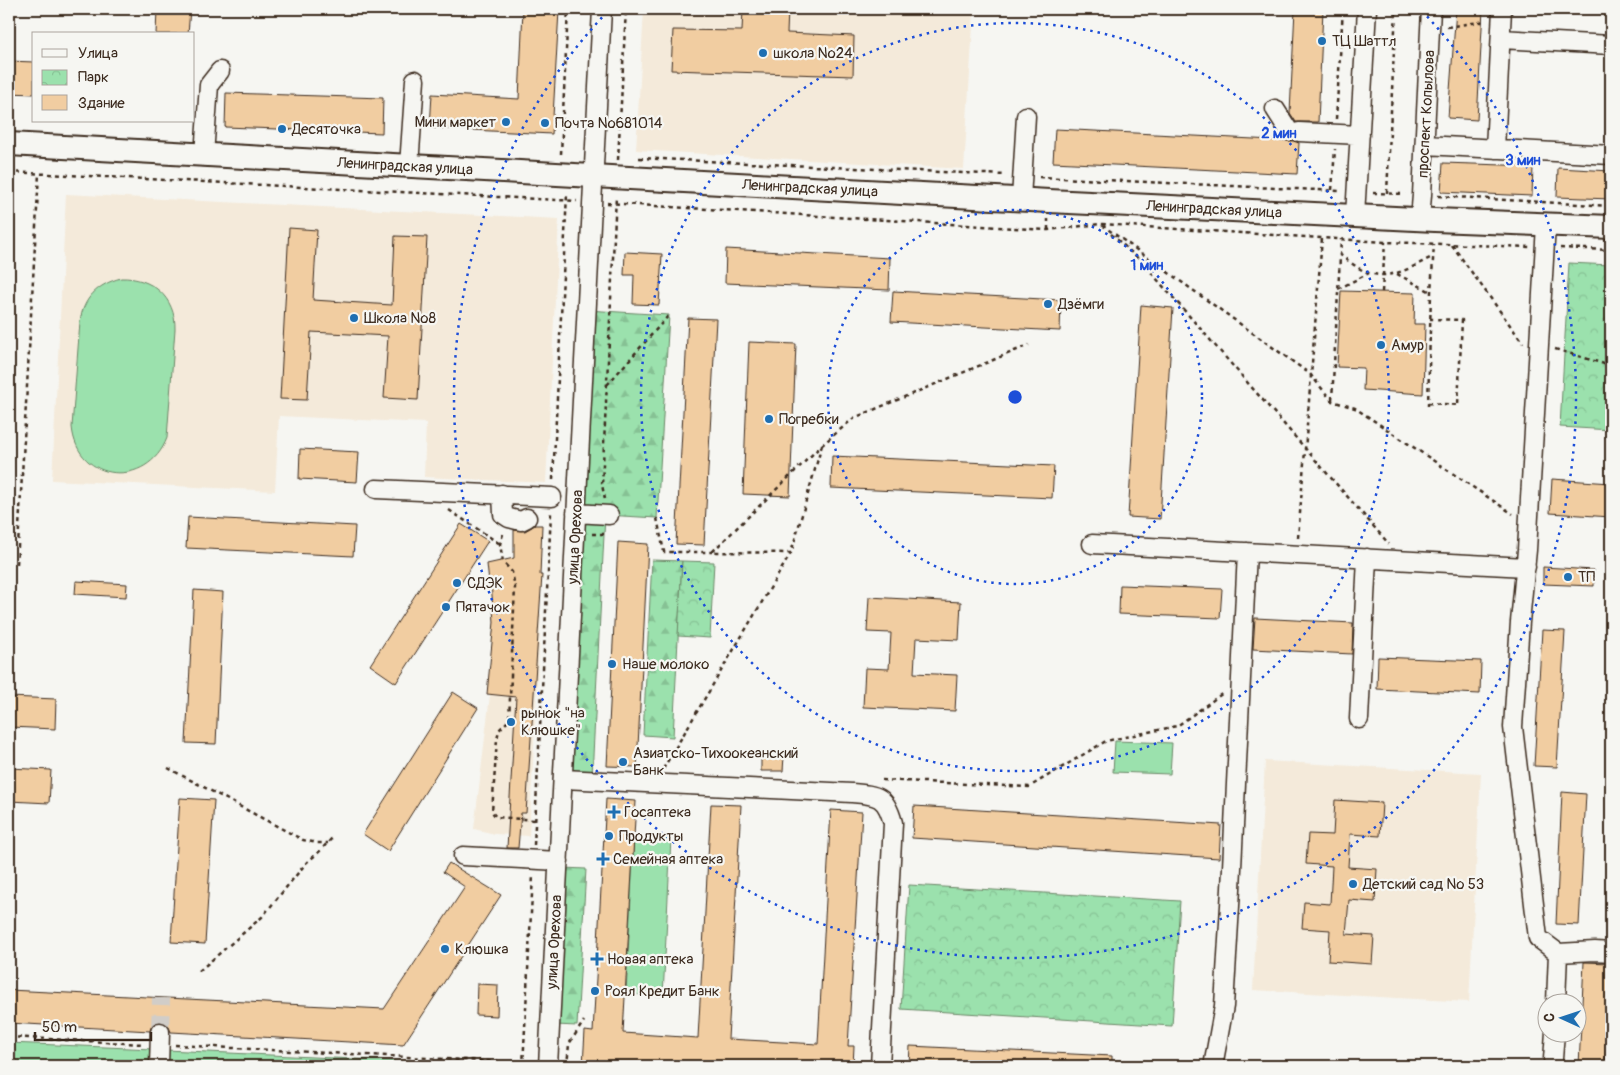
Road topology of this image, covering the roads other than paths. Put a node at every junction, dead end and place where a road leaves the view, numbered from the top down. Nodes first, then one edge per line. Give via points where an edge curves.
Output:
1 (602, 9) edge
2 (1366, 9) edge
3 (1431, 9) edge
4 (1502, 13) edge
5 (1500, 39) junction
6 (1611, 45) edge
7 (220, 71) dead end
8 (415, 80) dead end
9 (1275, 109) dead end
10 (1026, 116) dead end
11 (1360, 134) junction
12 (9, 144) edge
13 (1425, 145) junction
14 (1495, 149) junction
15 (204, 155) junction
16 (1611, 155) edge
17 (409, 166) junction
18 (594, 166) junction
19 (1022, 199) junction
20 (1355, 216) junction
21 (1420, 219) junction
22 (1546, 225) junction
23 (1611, 227) edge
24 (376, 489) dead end
25 (502, 494) junction
26 (552, 497) road end
27 (576, 514) junction
28 (609, 515) road end
29 (527, 518) dead end
30 (1092, 544) dead end
31 (1247, 552) junction
32 (1367, 558) junction
33 (1526, 567) junction
34 (1359, 720) dead end
35 (563, 779) junction
36 (462, 856) dead end
37 (558, 861) junction
38 (1558, 952) junction
39 (1611, 952) edge
40 (1556, 992) edge
41 (159, 1038) tunnel mouth
42 (1555, 1042) edge
43 (1554, 1059) dead end
44 (1214, 1061) dead end
45 (158, 1066) edge
46 (548, 1066) edge
47 (880, 1066) edge

1 - 18 street, улица Орехова
2 - 11 street
3 - 13 street, проспект Копылова
4 - 5 street
5 - 6 street
5 - 14 street
7 - 15 street via 209,86
8 - 17 street
9 - 11 street via 1294,132
10 - 19 street
11 - 20 street
12 - 15 main road, Ленинградская улица
13 - 14 street
13 - 21 street, проспект Копылова
14 - 16 street
15 - 17 main road, Ленинградская улица
17 - 18 main road, Ленинградская улица via 568,174
18 - 19 main road, Ленинградская улица
18 - 27 street, улица Орехова
19 - 20 main road, Ленинградская улица
20 - 21 main road, Ленинградская улица
21 - 22 main road, Ленинградская улица
22 - 23 main road, Ленинградская улица
22 - 33 street
24 - 25 street
25 - 26 street
25 - 29 street via 503,514 521,521
27 - 28 street
27 - 35 street, улица Орехова
30 - 31 street
31 - 32 street
31 - 44 street via 1224,1006
32 - 33 street
32 - 34 street
33 - 38 street via 1513,727 1538,938
35 - 37 street, улица Орехова
35 - 47 street via 860,794 882,798 893,823
36 - 37 street
37 - 46 street, улица Орехова
38 - 39 street
38 - 40 street
41 - 45 street
42 - 43 street

